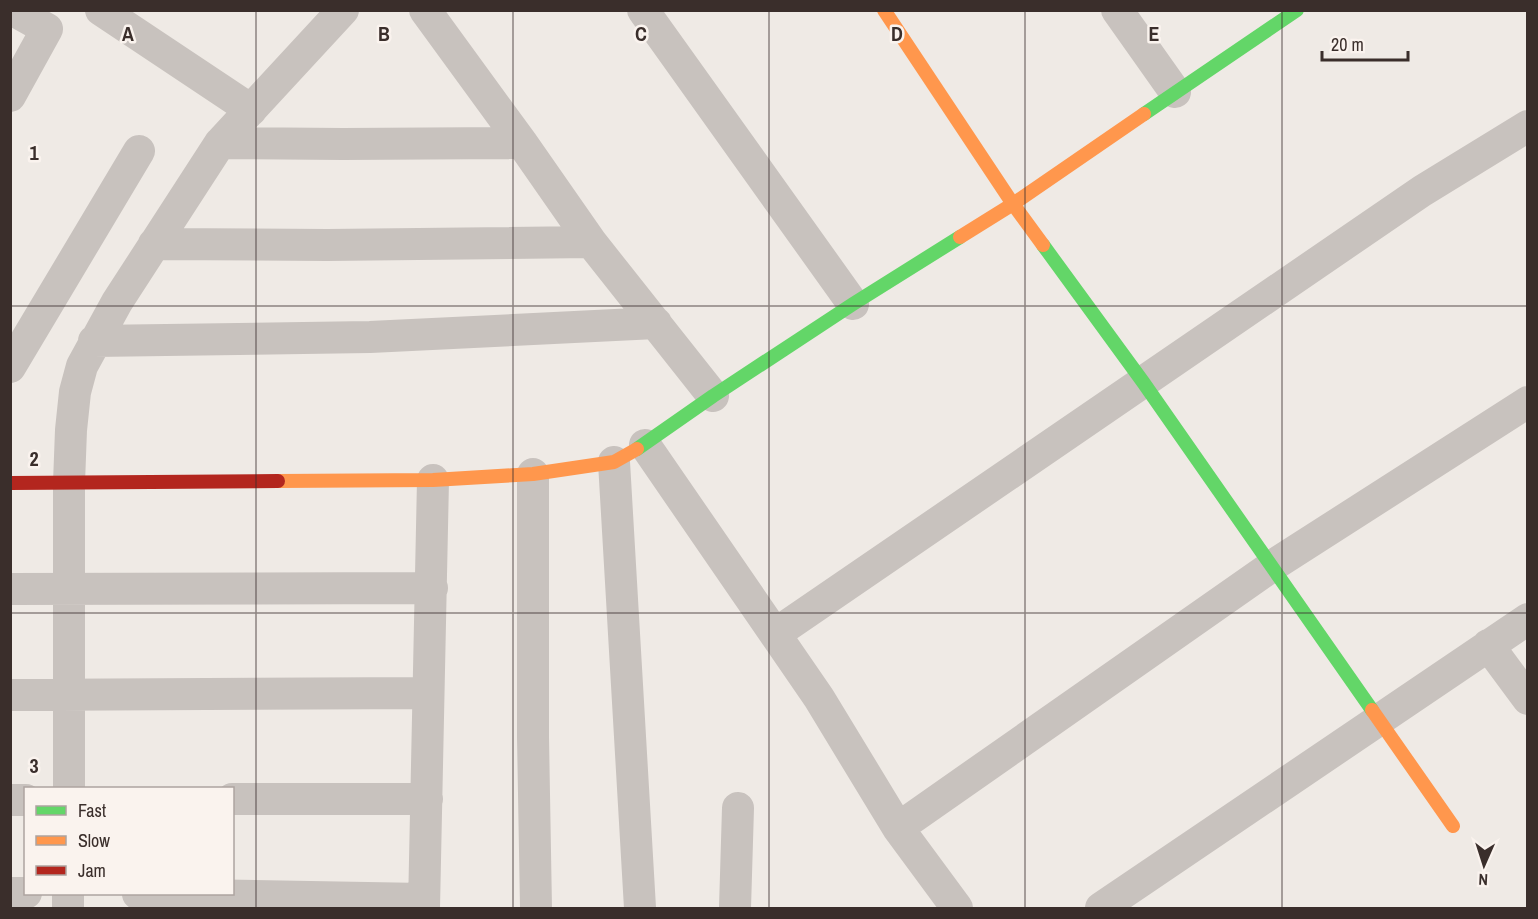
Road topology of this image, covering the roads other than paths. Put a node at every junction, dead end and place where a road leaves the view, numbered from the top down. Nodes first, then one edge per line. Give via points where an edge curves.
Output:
1 (13, 10) edge
2 (101, 10) edge
3 (343, 10) edge
4 (425, 10) edge
5 (643, 10) edge
6 (884, 10) edge
7 (1117, 10) edge
8 (1297, 10) edge
9 (53, 20) edge
10 (1175, 92) junction
11 (10, 96) edge
12 (251, 110) junction
13 (1527, 126) edge
14 (220, 143) junction
15 (522, 143) junction
16 (139, 151) dead end
17 (1013, 204) junction
18 (591, 242) junction
19 (154, 244) junction
20 (852, 304) junction
21 (656, 323) junction
22 (94, 342) junction
23 (10, 367) edge
24 (1143, 382) junction
25 (712, 396) junction
26 (1527, 402) edge
27 (645, 445) junction
28 (614, 462) junction
29 (533, 474) junction
30 (433, 480) junction
31 (10, 483) edge
32 (69, 483) junction
33 (1272, 566) junction
34 (432, 588) junction
35 (70, 589) junction
36 (10, 590) edge
37 (1527, 619) edge
38 (775, 634) junction
39 (1488, 645) junction
40 (427, 693) junction
41 (10, 694) edge
42 (70, 695) junction
43 (1527, 699) edge
44 (1378, 721) junction
45 (69, 787) edge
46 (234, 799) edge
47 (427, 799) junction
48 (738, 808) dead end
49 (1453, 826) dead end
50 (898, 828) junction
51 (167, 895) edge
52 (424, 904) edge
53 (536, 909) edge
54 (640, 909) edge
55 (735, 909) edge
56 (957, 909) edge
57 (1101, 909) edge

1 - 9 street
2 - 12 street
3 - 12 street
4 - 15 street
5 - 20 street
6 - 17 street
7 - 10 street
8 - 10 street
9 - 11 street
10 - 17 street
12 - 14 street
13 - 24 street via 1422,191
14 - 15 street
14 - 19 street
15 - 18 street
16 - 23 street
17 - 20 street
17 - 24 street
18 - 19 street
18 - 21 street
19 - 22 street
20 - 25 street
21 - 22 street via 370,337
21 - 25 street
22 - 32 street via 75,392
24 - 33 street
24 - 38 street
25 - 27 street
26 - 33 street
27 - 28 street
27 - 38 street
28 - 29 street
28 - 54 street
29 - 30 street
29 - 53 street
30 - 32 street
30 - 34 street
31 - 32 street
32 - 35 street
33 - 44 street
33 - 50 street
34 - 35 street
34 - 40 street
35 - 36 street
35 - 42 street
37 - 39 street
38 - 50 street
39 - 43 street
39 - 44 street
40 - 42 street
40 - 47 street
41 - 42 street
42 - 45 street
44 - 49 street
44 - 57 street
46 - 47 street
47 - 52 street
48 - 55 street
50 - 56 street
51 - 52 street

